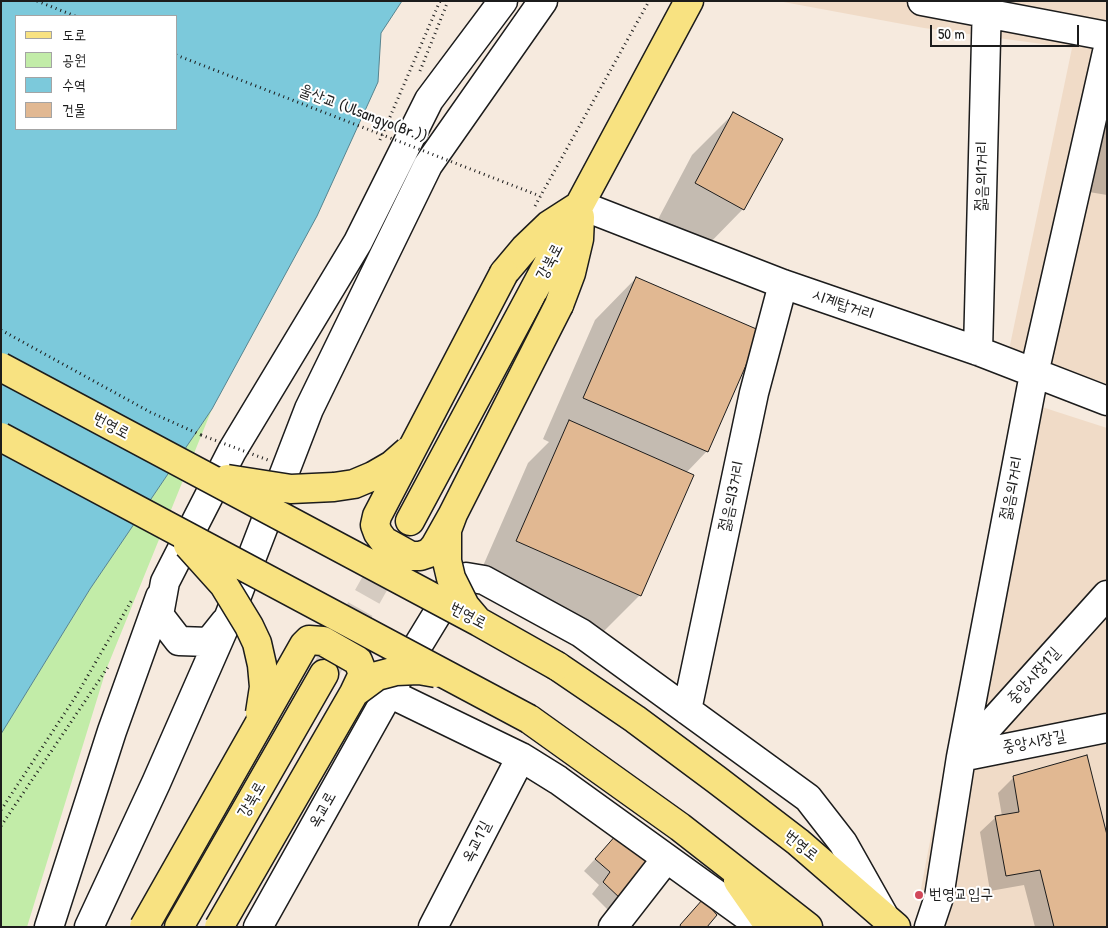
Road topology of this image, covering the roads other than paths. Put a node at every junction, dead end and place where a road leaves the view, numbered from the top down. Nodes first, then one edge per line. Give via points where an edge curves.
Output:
1 (503, 1) edge
2 (543, 1) edge
3 (689, 1) edge
4 (922, 1) edge
5 (986, 7) edge
6 (1107, 36) edge
7 (1107, 52) edge
8 (580, 205) junction
9 (783, 284) junction
10 (978, 350) junction
11 (1, 367) edge
12 (1034, 374) junction
13 (1107, 401) edge
14 (1, 437) edge
15 (417, 440) junction
16 (198, 472) junction
17 (453, 514) junction
18 (410, 521) tunnel mouth
19 (169, 526) junction
20 (165, 582) junction
21 (1107, 595) edge
22 (228, 619) junction
23 (479, 622) junction
24 (324, 674) tunnel mouth
25 (450, 676) junction
26 (389, 693) junction
27 (354, 694) junction
28 (688, 710) junction
29 (256, 728) junction
30 (1107, 728) edge
31 (520, 756) junction
32 (961, 757) junction
33 (717, 855) junction
34 (666, 859) junction
35 (889, 920) edge
36 (49, 927) edge
37 (73, 927) edge
38 (89, 927) edge
39 (144, 927) edge
40 (180, 927) edge
41 (219, 927) edge
42 (258, 927) edge
43 (433, 927) edge
44 (613, 927) edge
45 (762, 927) edge
46 (770, 927) edge
47 (808, 927) edge
48 (929, 927) edge

1 - 20 street via 429,100 358,242 232,451
2 - 22 street via 428,165 308,409
3 - 8 main road, 강북로
4 - 5 street
5 - 6 street
5 - 10 street, 젊음의1거리
7 - 12 street, 젊음의거리
8 - 9 street, 시계탑거리
8 - 15 main road, bridge via 549,225 504,273
8 - 17 main road, bridge via 579,239 559,305
8 - 18 main road, 강북로
9 - 10 street, 시계탑거리
9 - 28 street, 젊음의3거리 via 754,393
10 - 12 street, 시계탑거리
11 - 16 main road, 번영로, bridge
12 - 13 street, 시계탑거리
12 - 32 street, 젊음의거리
14 - 19 main road, bridge
15 - 16 main road, bridge via 392,465 373,476 334,488 283,488
15 - 17 main road, bridge via 378,516 375,525 378,533 384,541 411,556 420,556 435,546
16 - 23 main road, 번영로, bridge
17 - 23 main road, bridge via 447,530 447,561 458,593
19 - 25 main road, bridge
19 - 29 main road, bridge via 224,585 257,643 264,687
20 - 22 street via 159,615 179,641 209,642
20 - 36 street via 112,731
21 - 32 street, 중앙시장1길
22 - 37 street
22 - 38 street
23 - 35 main road, 번영로, bridge via 556,666 635,719 798,842
24 - 40 main road, 강북로
25 - 27 main road, bridge via 419,670 396,671 377,676
25 - 33 main road, bridge via 529,719
26 - 28 street, 옥교로 via 456,583 466,577 484,580 581,633
26 - 31 street
26 - 42 street, 옥교로
27 - 29 main road, bridge via 363,674 358,661 323,641 309,640
27 - 41 main road, bridge
28 - 35 street, 옥교로 via 808,798 843,843
29 - 39 main road, bridge
30 - 32 street, 중앙시장길
31 - 34 street
31 - 43 street, 옥교1길
32 - 48 street, 젊음의거리 via 939,897
33 - 46 main road
33 - 47 main road
34 - 44 street
34 - 45 street

